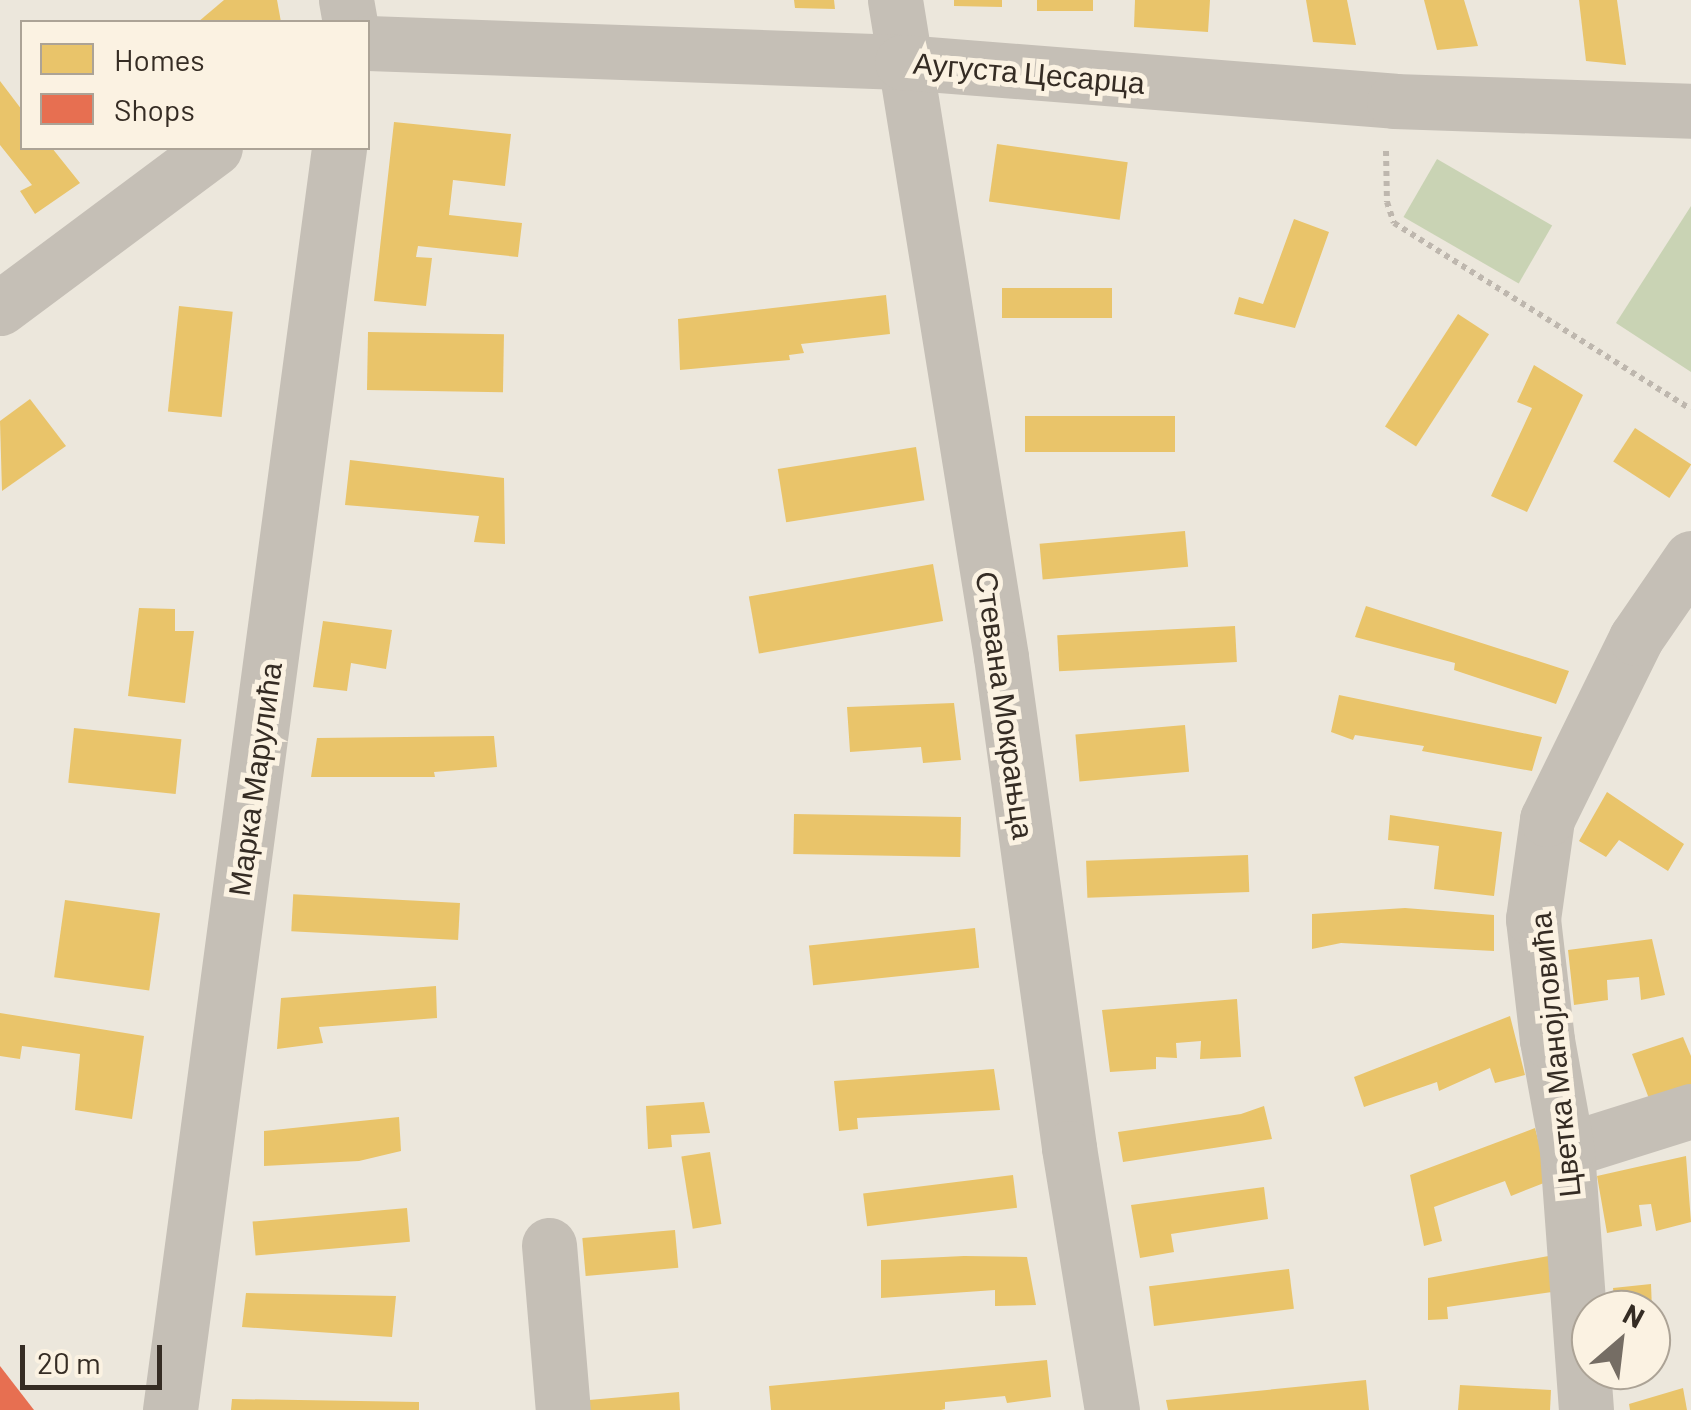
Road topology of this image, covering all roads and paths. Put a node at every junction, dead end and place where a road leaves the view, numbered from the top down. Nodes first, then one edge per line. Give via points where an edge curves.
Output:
1 (894, 0) edge
2 (370, 42) edge
3 (902, 62) junction
4 (1394, 101) junction
5 (1691, 111) edge
6 (212, 150) edge
7 (339, 150) edge
8 (0, 308) edge
9 (1691, 409) edge
10 (1691, 558) edge
11 (1691, 1111) edge
12 (1567, 1150) junction
13 (549, 1244) dead end
14 (170, 1410) edge
15 (563, 1410) edge
16 (1112, 1410) edge
17 (1586, 1410) edge

1 - 3 street, Стевана Мокрањца
2 - 3 street, Аугуста Цесарца
3 - 4 street, Аугуста Цесарца
3 - 16 street, Стевана Мокрањца via 1001,657 1068,1148
4 - 5 street, Аугуста Цесарца
4 - 9 path via 1384,162 1394,223
6 - 8 street
7 - 14 street, Марка Марулића
10 - 12 street, Цветка Манојловића via 1636,638 1547,820 1533,919
11 - 12 street
12 - 17 street, Цветка Манојловића
13 - 15 street

